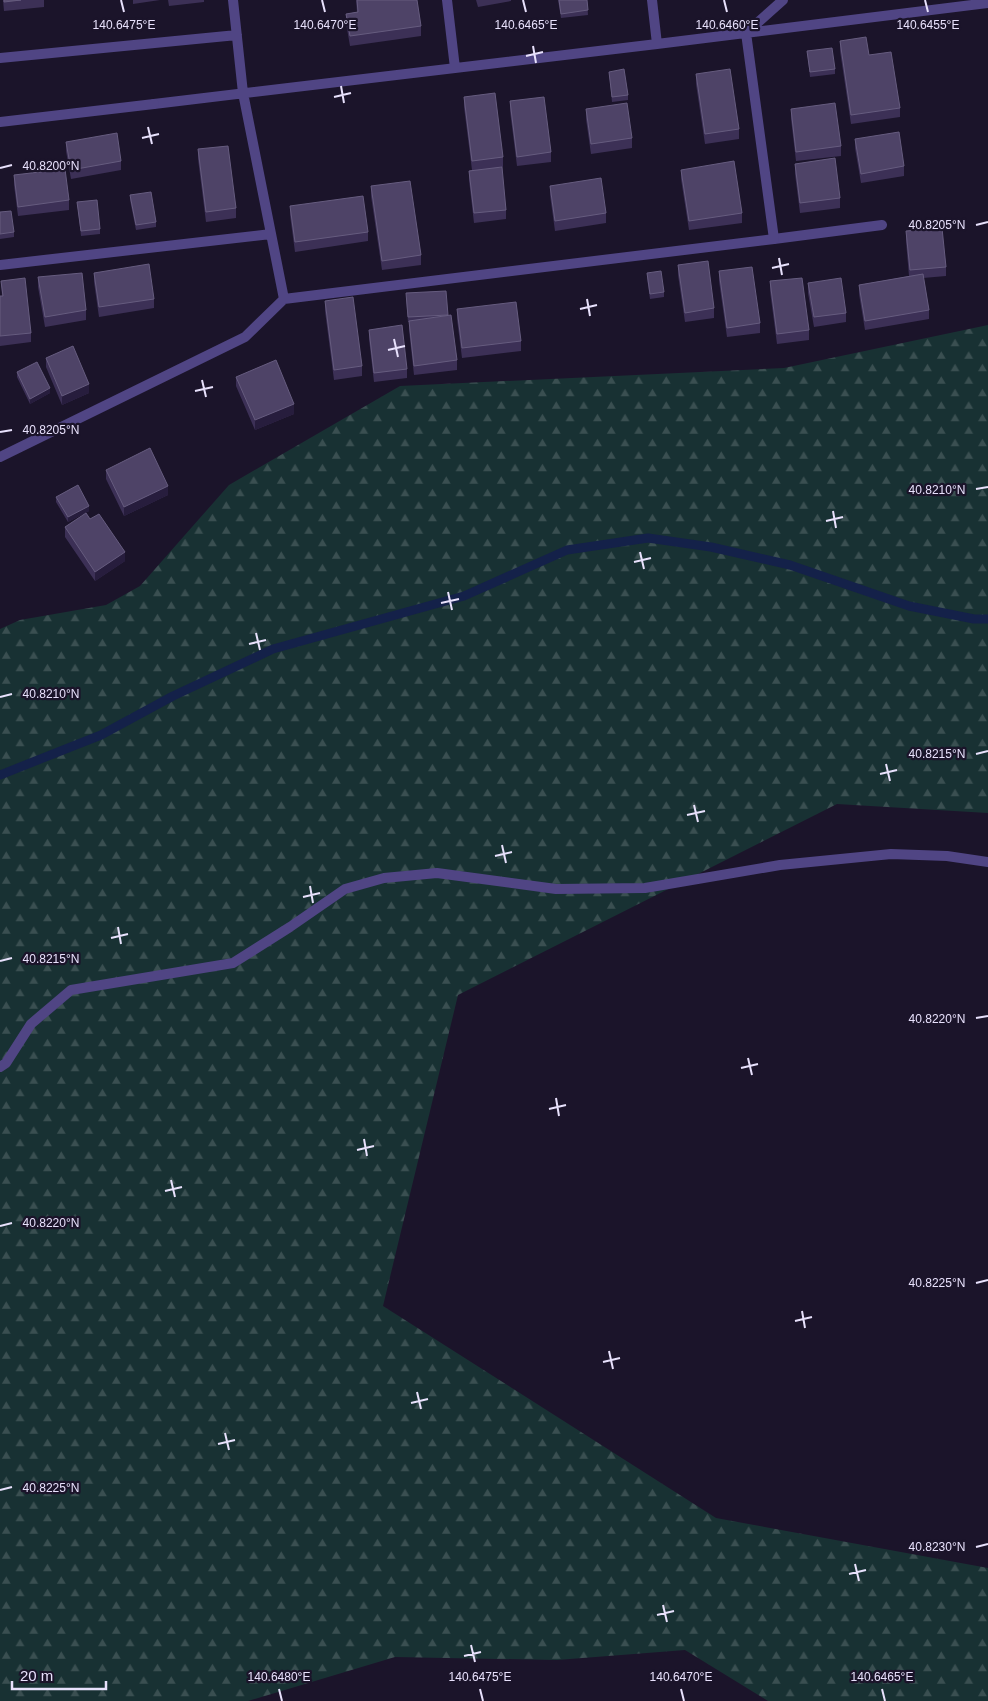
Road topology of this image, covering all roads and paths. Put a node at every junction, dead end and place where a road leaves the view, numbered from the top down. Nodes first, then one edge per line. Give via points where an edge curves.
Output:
1 (233, 0) edge
2 (447, 0) edge
3 (652, 0) edge
4 (783, 0) edge
5 (988, 3) edge
6 (746, 34) junction
7 (237, 35) junction
8 (657, 44) junction
9 (0, 58) edge
10 (455, 68) junction
11 (243, 93) junction
12 (0, 122) edge
13 (882, 224) dead end
14 (271, 234) junction
15 (774, 239) junction
16 (0, 266) edge
17 (284, 299) junction
18 (0, 458) edge
19 (988, 862) edge
20 (0, 1067) edge

1 - 7 street
2 - 10 street
3 - 8 street
4 - 6 street
5 - 6 street
6 - 8 street
6 - 15 street
7 - 9 street
7 - 11 street
8 - 10 street
10 - 11 street
11 - 12 street
11 - 14 street
13 - 15 street
14 - 16 street
14 - 17 street
15 - 17 street
17 - 18 street via 245,337
19 - 20 street via 947,856 891,854 780,865 645,888 556,889 437,872 384,878 345,889 232,964 71,990 31,1024 6,1063

